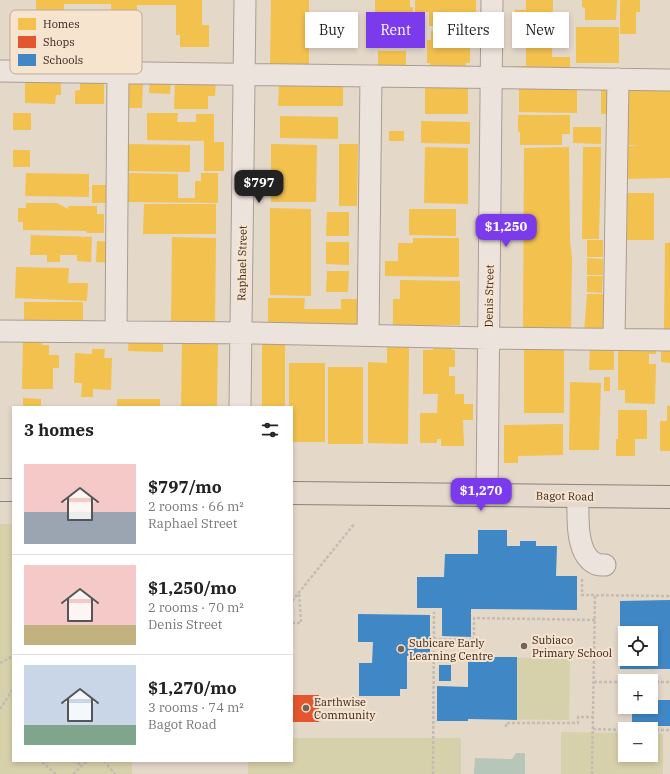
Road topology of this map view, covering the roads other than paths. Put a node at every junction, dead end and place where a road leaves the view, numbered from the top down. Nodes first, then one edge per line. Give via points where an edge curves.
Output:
1 (245, 0) edge
2 (492, 0) edge
3 (0, 71) edge
4 (10, 71) edge
5 (142, 73) edge
6 (118, 74) edge
7 (244, 74) junction
8 (371, 77) junction
9 (492, 78) junction
10 (618, 79) junction
11 (670, 80) edge
12 (0, 331) edge
13 (116, 332) junction
14 (241, 333) junction
15 (368, 336) junction
16 (489, 338) junction
17 (614, 339) junction
18 (670, 340) edge
19 (240, 406) edge
20 (0, 490) edge
21 (12, 490) edge
22 (293, 493) edge
23 (487, 495) junction
24 (578, 497) junction
25 (670, 497) edge
26 (605, 565) dead end

1 - 7 street, Raphael Street
2 - 9 street, Denis Street
3 - 4 street
5 - 7 street
6 - 13 street
7 - 8 street
7 - 14 street, Raphael Street
8 - 9 street
8 - 15 street
9 - 10 street
9 - 16 street, Denis Street
10 - 11 street
10 - 17 street
12 - 13 street
13 - 14 street
14 - 15 street
14 - 19 street, Raphael Street
15 - 16 street
16 - 17 street
16 - 23 street, Denis Street
17 - 18 street
20 - 21 main road
22 - 23 main road, Bagot Road
23 - 24 main road, Bagot Road
24 - 25 main road, Bagot Road
24 - 26 street via 578,525 584,550 595,564

